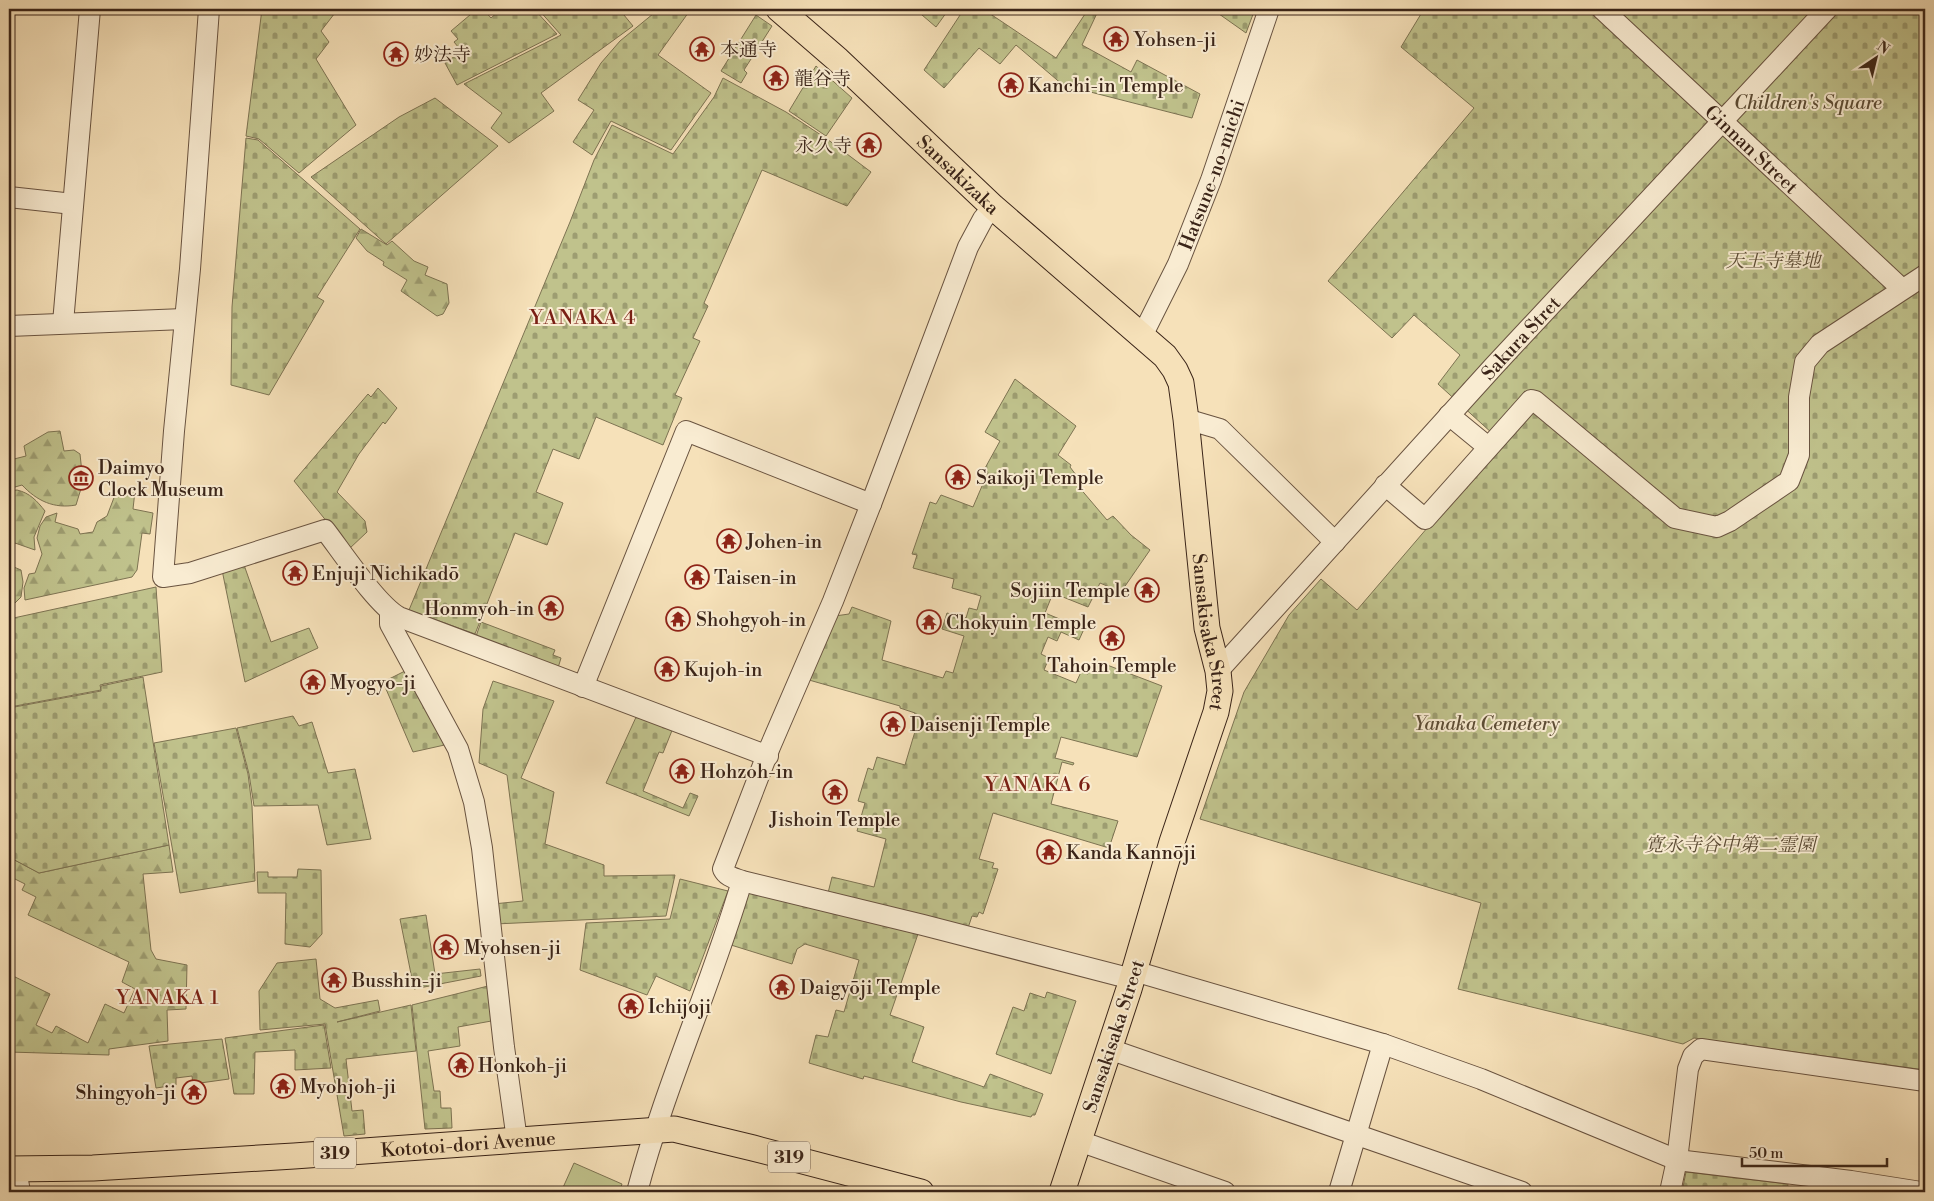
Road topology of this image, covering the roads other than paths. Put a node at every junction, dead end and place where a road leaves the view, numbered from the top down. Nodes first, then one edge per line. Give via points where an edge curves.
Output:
1 (90, 9) edge
2 (209, 9) edge
3 (779, 9) edge
4 (1269, 9) edge
5 (1602, 9) edge
6 (1827, 9) edge
7 (1722, 122) junction
8 (9, 197) edge
9 (73, 204) junction
10 (993, 207) junction
11 (1925, 275) edge
12 (1902, 289) junction
13 (184, 319) junction
14 (63, 323) junction
15 (9, 326) edge
16 (1142, 336) junction
17 (1449, 415) junction
18 (1186, 419) junction
19 (1488, 447) junction
20 (1386, 485) junction
21 (871, 504) junction
22 (1335, 542) junction
23 (390, 612) junction
24 (1218, 671) junction
25 (583, 687) junction
26 (768, 756) junction
27 (742, 881) junction
28 (1133, 975) junction
29 (1383, 1044) junction
30 (1109, 1049) junction
31 (1925, 1080) edge
32 (655, 1130) junction
33 (1356, 1134) junction
34 (517, 1140) junction
35 (1079, 1141) junction
36 (1677, 1160) junction
37 (15, 1177) edge
38 (637, 1192) edge
39 (921, 1192) edge
40 (1062, 1192) edge
41 (1225, 1192) edge
42 (1339, 1192) edge
43 (1522, 1192) edge
44 (1670, 1192) edge
45 (1920, 1192) edge

1 - 9 street
2 - 13 street
3 - 10 main road, Sansakizaka via 838,60
4 - 16 street, Hatsune-no-michi via 1211,180 1178,264
5 - 7 street, Ginnan Street
6 - 7 street, Sakura Stret
7 - 12 street, Ginnan Street
7 - 17 street, Sakura Stret
8 - 9 street
9 - 14 street
10 - 16 main road, Sansakizaka
10 - 21 street via 968,247
11 - 12 street
12 - 19 street via 1820,344 1806,362 1799,398 1799,455 1789,481 1718,527 1675,518 1535,401 1531,400
13 - 14 street
13 - 23 street via 163,577 190,573 326,530
14 - 15 street
16 - 18 main road, Sansakisaka Street via 1166,356 1175,370 1181,383
17 - 19 street
17 - 20 street, Sakura Stret
18 - 22 street via 1220,429
18 - 24 main road, Sansakisaka Street via 1207,628
19 - 20 street via 1425,519
20 - 22 street, Sakura Stret
21 - 25 street via 686,430
21 - 26 street
22 - 24 street, Sakura Stret
23 - 25 street
23 - 34 street via 390,624 458,749 474,802
24 - 28 main road, Sansakisaka Street via 1220,691 1216,712 1172,842
25 - 26 street
26 - 27 street via 724,863 725,874
27 - 28 street
27 - 32 street
28 - 29 street
28 - 30 main road, Sansakisaka Street
29 - 33 street
29 - 36 street via 1482,1080
30 - 33 street
30 - 35 main road, Sansakisaka Street
31 - 36 street via 1701,1049 1693,1056 1688,1069
32 - 34 main road, Kototoi-dori Avenue / 319
32 - 38 street
32 - 39 main road, Kototoi-dori Avenue / 319 via 674,1129 739,1144
33 - 42 street
33 - 43 street
34 - 37 main road, Kototoi-dori Avenue / 319 via 102,1167
35 - 40 main road, Sansakisaka Street
35 - 41 street
36 - 44 street
36 - 45 street

